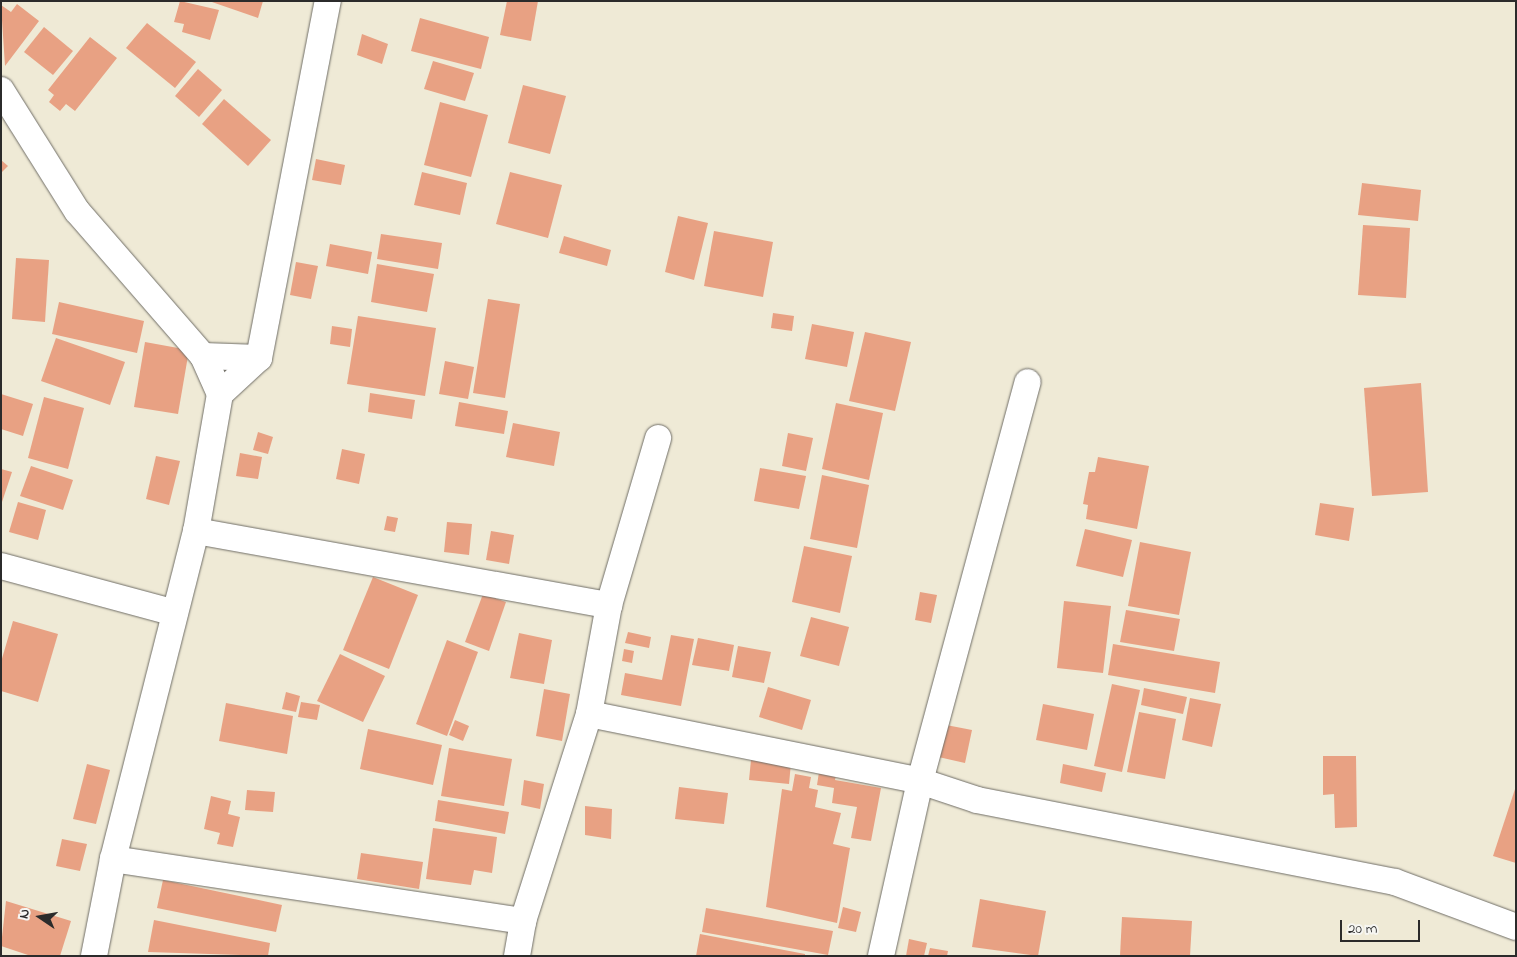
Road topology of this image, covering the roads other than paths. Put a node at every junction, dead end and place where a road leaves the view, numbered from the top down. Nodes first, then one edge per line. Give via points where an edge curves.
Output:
1 (328, 1) edge
2 (1, 90) edge
3 (202, 356) junction
4 (259, 358) junction
5 (1028, 382) dead end
6 (220, 394) junction
7 (658, 438) dead end
8 (196, 530) junction
9 (1, 566) edge
10 (609, 605) junction
11 (175, 613) junction
12 (589, 714) junction
13 (920, 781) junction
14 (113, 859) junction
15 (523, 921) junction
16 (1516, 927) edge
17 (94, 956) edge
18 (517, 956) edge
19 (881, 956) edge

1 - 4 street
2 - 3 street via 77,211
3 - 4 street
3 - 6 street
4 - 6 street
5 - 13 street
6 - 8 street
7 - 10 street
8 - 10 street
8 - 11 street
9 - 11 street
10 - 12 street
11 - 14 street
12 - 13 street
12 - 15 street
13 - 16 street via 977,800 1395,882
13 - 19 street
14 - 15 street
14 - 17 street
15 - 18 street

